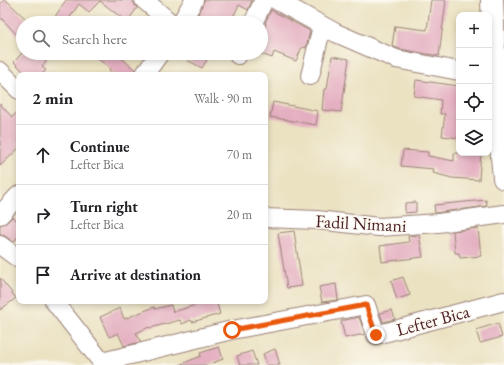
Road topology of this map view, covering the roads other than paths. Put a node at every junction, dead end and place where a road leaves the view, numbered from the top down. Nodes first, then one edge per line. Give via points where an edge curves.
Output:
1 (144, 0) edge
2 (194, 0) edge
3 (264, 0) edge
4 (276, 0) edge
5 (492, 0) edge
6 (163, 16) edge
7 (185, 16) edge
8 (256, 16) edge
9 (322, 26) junction
10 (498, 41) edge
11 (155, 60) edge
12 (456, 70) edge
13 (0, 71) edge
14 (146, 72) edge
15 (310, 76) dead end
16 (492, 77) edge
17 (16, 87) edge
18 (504, 178) edge
19 (504, 214) edge
20 (268, 218) edge
21 (0, 245) edge
22 (16, 256) edge
23 (504, 301) edge
24 (60, 304) edge
25 (103, 364) edge

1 - 6 street
2 - 7 street
3 - 8 street
4 - 9 street
5 - 10 main road
9 - 12 street via 396,59
9 - 15 street
10 - 16 main road
11 - 14 street
13 - 17 street
16 - 18 main road
19 - 20 street, Fadil Nimani via 438,224 379,227 318,220
21 - 22 street
23 - 25 street, Lefter Bica via 376,335 366,305 232,330
24 - 25 street

